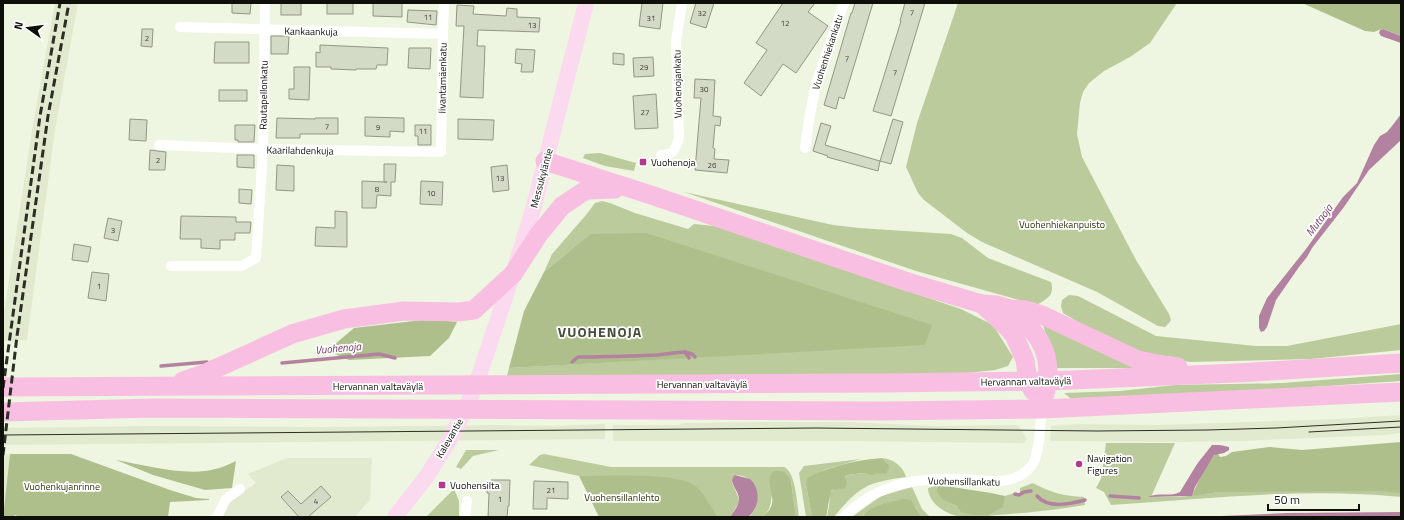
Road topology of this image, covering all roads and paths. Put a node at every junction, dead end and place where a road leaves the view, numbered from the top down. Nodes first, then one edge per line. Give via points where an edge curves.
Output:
1 (265, 3) edge
2 (444, 3) edge
3 (586, 3) edge
4 (682, 3) edge
5 (844, 3) edge
6 (180, 27) dead end
7 (264, 30) junction
8 (442, 34) junction
9 (159, 145) dead end
10 (805, 148) dead end
11 (262, 149) junction
12 (441, 152) joint
13 (661, 155) dead end
14 (544, 161) junction
15 (634, 190) junction
16 (171, 266) dead end
17 (514, 274) junction
18 (982, 304) junction
19 (1010, 309) junction
20 (488, 351) joint
21 (1401, 363) edge
22 (1213, 374) junction
23 (1028, 381) junction
24 (1048, 381) junction
25 (169, 386) junction
26 (3, 387) edge
27 (1401, 392) edge
28 (1042, 409) junction
29 (3, 412) edge
30 (240, 489) dead end
31 (467, 501) dead end
32 (217, 517) edge
33 (395, 517) edge
34 (465, 517) edge
35 (844, 517) edge

1 - 7 street, Rautapellonkatu
2 - 8 street, Iivantamäenkatu
3 - 14 main road, Messukyläntie
4 - 13 street, Vuohenojankatu via 676,41 678,138 675,150 669,155
5 - 10 street, Vuohenhiekankatu via 816,83
6 - 7 street, Kankaankuja
7 - 8 street, Kankaankuja
7 - 11 street, Rautapellonkatu
8 - 12 street, Iivantamäenkatu
9 - 11 street, Kaarilahdenkuja
11 - 12 street, Kaarilahdenkuja
11 - 16 street, Rautapellonkatu via 256,258 242,266
14 - 15 highway
14 - 17 main road, Messukyläntie
15 - 17 highway via 586,190 576,196 562,206 539,234
15 - 18 highway via 908,282
17 - 20 main road, Messukyläntie
17 - 25 highway via 474,310 404,311 344,319 292,334 206,373
18 - 19 highway
18 - 23 highway via 1014,335 1025,360
19 - 22 highway via 1042,315 1138,360
19 - 24 highway via 1036,334 1044,350
20 - 33 main road, Kalevantie via 477,382 450,439 427,476
21 - 22 highway, Hervannan valtaväylä
22 - 24 highway, Hervannan valtaväylä
23 - 24 highway, Hervannan valtaväylä
23 - 25 highway, Hervannan valtaväylä
23 - 28 highway
24 - 28 highway
25 - 26 highway, Hervannan valtaväylä
27 - 28 highway
28 - 29 highway via 884,411 153,408
28 - 35 street, Vuohensillankatu via 1038,454 1033,465 1020,477 1005,481 959,478 924,480 895,486 867,498
30 - 32 street via 226,499
31 - 34 street

